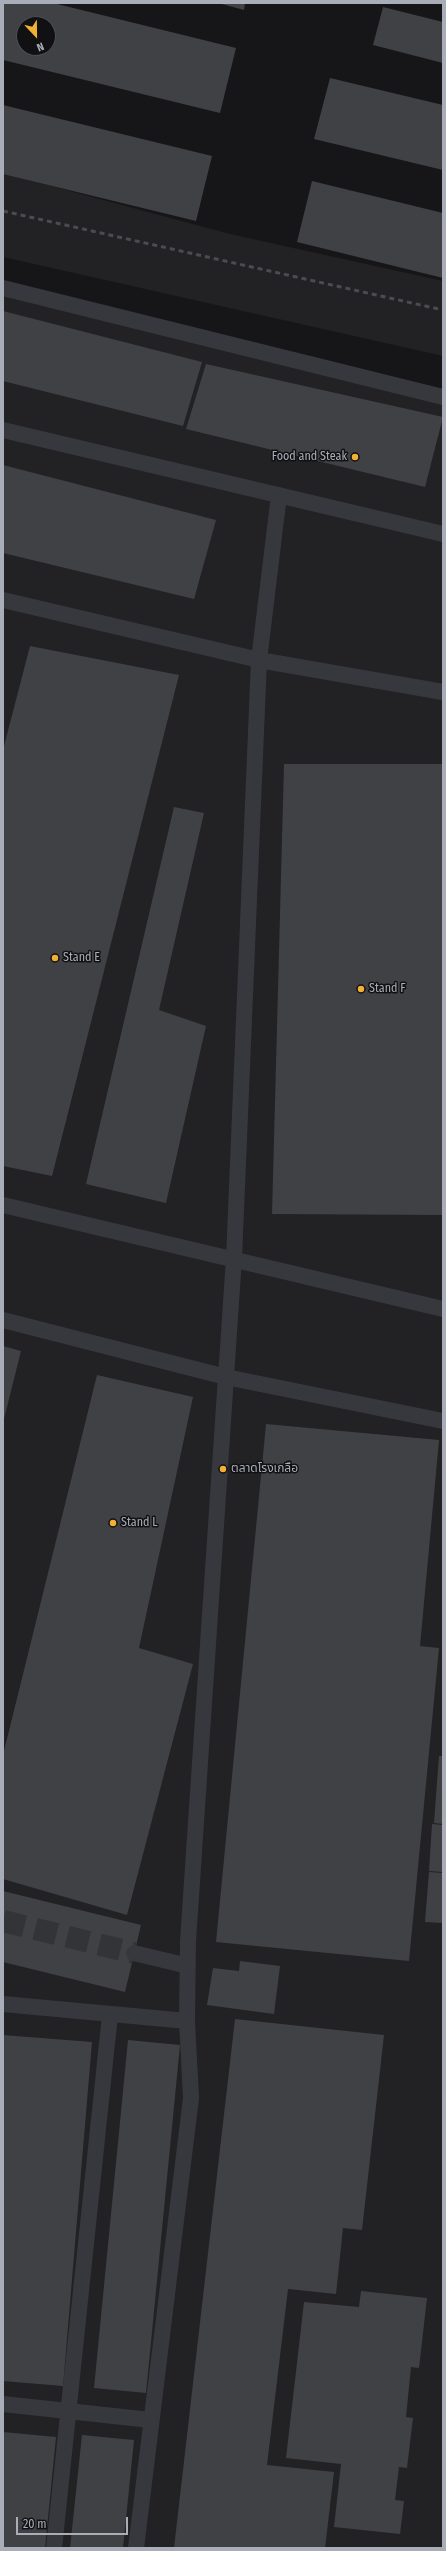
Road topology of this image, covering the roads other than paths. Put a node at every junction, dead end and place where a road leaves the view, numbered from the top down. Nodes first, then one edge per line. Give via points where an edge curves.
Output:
1 (3, 288) edge
2 (443, 397) edge
3 (3, 430) edge
4 (279, 495) junction
5 (443, 534) edge
6 (3, 600) edge
7 (259, 660) junction
8 (443, 692) edge
9 (3, 1205) edge
10 (234, 1258) junction
11 (443, 1309) edge
12 (3, 1320) edge
13 (226, 1377) junction
14 (443, 1421) edge
15 (134, 1953) tunnel mouth
16 (188, 1966) junction
17 (3, 2004) edge
18 (110, 2015) junction
19 (187, 2021) junction
20 (3, 2404) edge
21 (68, 2411) junction
22 (151, 2420) junction
23 (54, 2548) edge
24 (136, 2548) edge

1 - 2 lane
3 - 4 lane
4 - 5 lane
4 - 7 lane
6 - 7 lane
7 - 8 lane
7 - 10 lane
9 - 10 lane
10 - 11 lane
10 - 13 lane
12 - 13 lane
13 - 14 lane
13 - 16 lane
15 - 16 lane
16 - 19 lane
17 - 18 lane
18 - 19 lane
18 - 21 lane
19 - 22 lane via 191,2098
20 - 21 lane
21 - 22 lane
21 - 23 lane
22 - 24 lane

